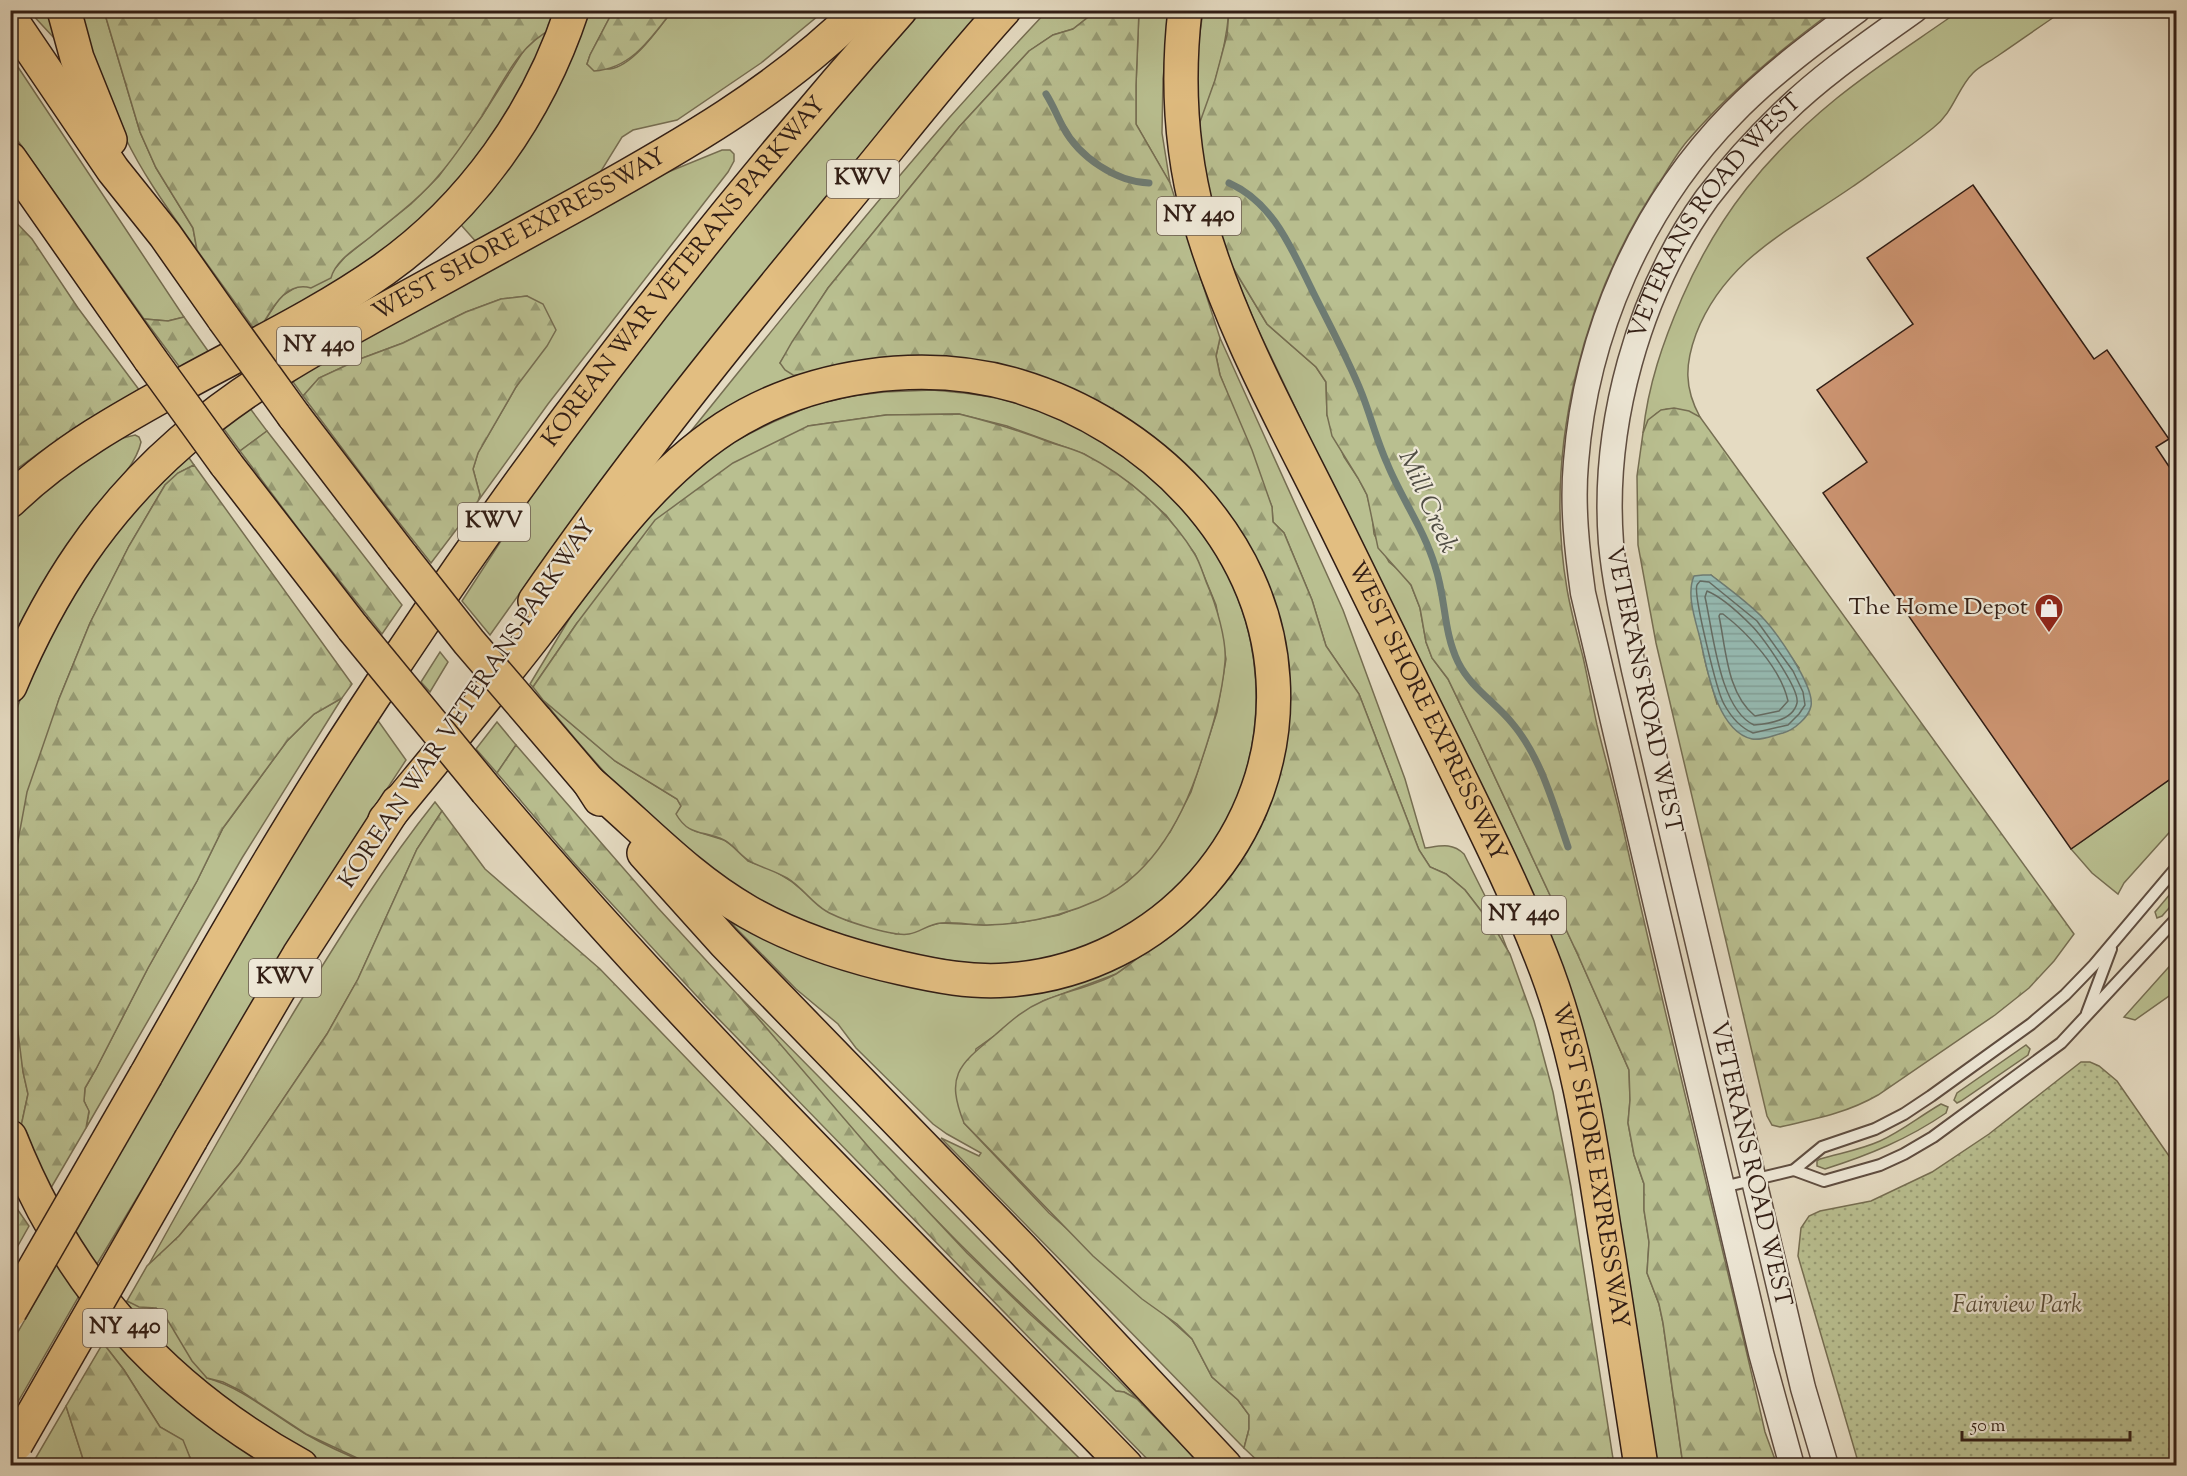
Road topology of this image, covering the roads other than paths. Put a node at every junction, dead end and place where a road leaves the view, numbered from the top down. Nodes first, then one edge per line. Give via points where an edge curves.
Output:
1 (64, 10) edge
2 (572, 10) edge
3 (860, 10) edge
4 (900, 10) edge
5 (1004, 10) edge
6 (1185, 10) edge
7 (1915, 10) edge
8 (1852, 15) edge
9 (10, 18) edge
10 (1864, 47) junction
11 (10, 159) edge
12 (165, 235) junction
13 (10, 501) edge
14 (10, 686) edge
15 (589, 782) junction
16 (385, 820) junction
17 (2176, 868) edge
18 (2176, 920) edge
19 (2115, 940) junction
20 (2085, 1020) junction
21 (10, 1137) edge
22 (1794, 1170) junction
23 (1754, 1180) junction
24 (1723, 1187) junction
25 (10, 1311) edge
26 (13, 1448) edge
27 (301, 1466) edge
28 (1126, 1466) edge
29 (1225, 1466) edge
30 (1641, 1466) edge
31 (1792, 1466) edge
32 (1826, 1466) edge

1 - 12 highway via 77,58 104,127
2 - 13 highway via 551,65 521,121 484,172 432,230 385,269 340,298 98,433
3 - 14 highway, WEST SHORE EXPRESSWAY / NY 440 via 775,82 699,135 311,351 190,434 132,490 67,573 49,602
4 - 25 highway, KOREAN WAR VETERANS PARKWAY / KWV, bridge via 651,308 450,583 320,780
5 - 16 highway, KOREAN WAR VETERANS PARKWAY / KWV via 723,349 549,581
6 - 30 highway, WEST SHORE EXPRESSWAY / NY 440 via 1180,56 1184,137 1209,253 1277,408 1493,846 1543,960 1556,1001 1587,1119
7 - 10 street, VETERANS ROAD WEST
8 - 10 street
8 - 24 street, VETERANS ROAD WEST via 1797,55 1731,114 1687,166 1652,218 1627,267 1600,336 1576,463 1577,547 1583,593
9 - 12 highway via 113,170
10 - 23 street, VETERANS ROAD WEST via 1812,87 1758,138 1706,200 1685,234 1649,308 1636,346 1624,384 1611,463 1611,534 1618,594
11 - 28 highway, bridge via 226,464 353,628 558,873 705,1034
12 - 15 highway, bridge via 294,416 402,557
15 - 16 highway via 717,892 750,913 815,943 885,964 948,977 1006,980 1056,972 1091,961 1142,936 1189,899 1223,859 1251,807 1269,749 1273,678 1265,629 1248,578 1202,506 1142,449 1094,417 1034,391 970,376 900,373 840,382 785,399 732,423 673,469 618,529
15 - 29 highway via 612,818 684,900 1021,1248
16 - 26 highway, KOREAN WAR VETERANS PARKWAY / KWV, bridge via 299,955
17 - 19 lane
18 - 20 lane
19 - 20 lane
19 - 22 lane via 2066,995 1966,1071 1904,1114 1875,1129 1822,1147
20 - 22 lane via 2024,1072 1904,1154 1824,1181
21 - 27 highway, NY 440 via 56,1234 121,1324 195,1395
22 - 23 lane
23 - 24 lane
23 - 32 street, VETERANS ROAD WEST via 1803,1388
24 - 31 street, VETERANS ROAD WEST

